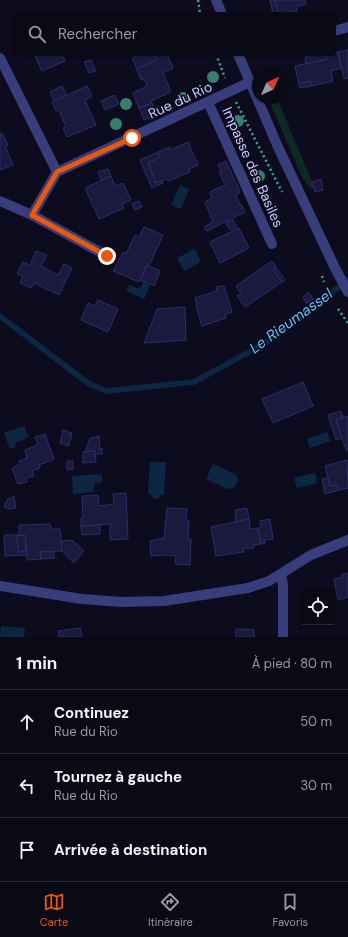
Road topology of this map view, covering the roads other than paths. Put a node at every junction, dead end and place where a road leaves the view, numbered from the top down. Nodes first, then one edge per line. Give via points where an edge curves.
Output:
1 (216, 0) edge
2 (221, 12) edge
3 (348, 27) edge
4 (336, 30) edge
5 (241, 56) edge
6 (0, 58) edge
7 (250, 82) junction
8 (208, 102) junction
9 (57, 172) junction
10 (0, 201) edge
11 (32, 215) junction
12 (272, 244) dead end
13 (107, 256) dead end
14 (348, 292) edge
15 (348, 540) edge
16 (281, 574) junction
17 (0, 586) edge
18 (283, 637) edge

1 - 2 street
3 - 4 street
5 - 7 street
6 - 9 street
7 - 8 street, Rue du Rio
7 - 14 street via 278,147
8 - 9 street, Rue du Rio
8 - 12 street, Impasse des Basiles
9 - 11 street
10 - 11 street
11 - 13 street
15 - 16 street via 311,555
16 - 17 street via 248,588 164,601 121,602 82,599
16 - 18 street

